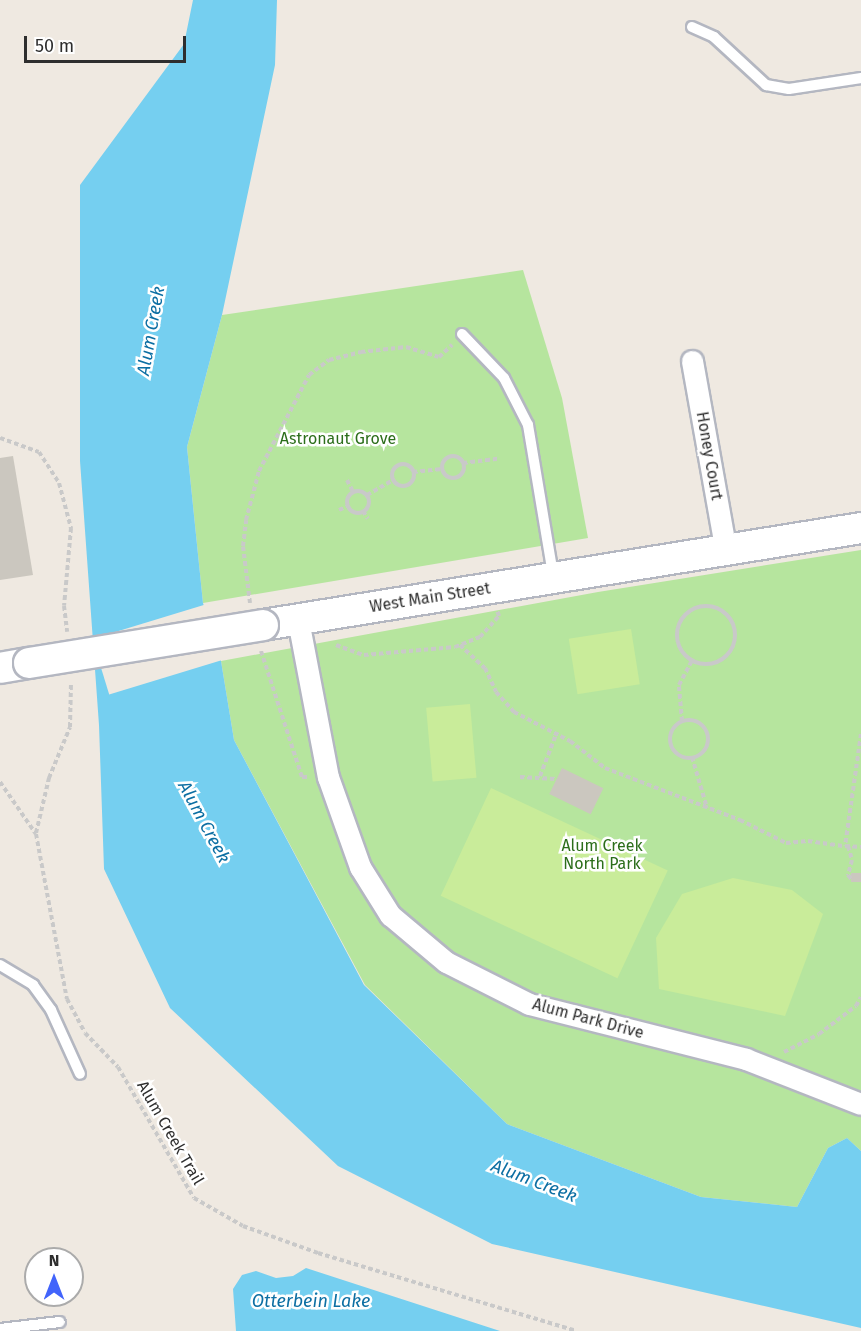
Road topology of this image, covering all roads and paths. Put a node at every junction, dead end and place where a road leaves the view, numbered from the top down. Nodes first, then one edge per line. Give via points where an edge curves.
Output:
1 (692, 27) dead end
2 (861, 78) edge
3 (462, 334) joint
4 (692, 361) dead end
5 (0, 438) edge
6 (498, 459) dead end
7 (463, 463) junction
8 (442, 469) junction
9 (413, 472) junction
10 (347, 480) dead end
11 (393, 480) junction
12 (353, 492) junction
13 (367, 495) junction
14 (348, 506) junction
15 (339, 510) dead end
16 (363, 511) junction
17 (368, 519) dead end
18 (861, 528) edge
19 (726, 551) junction
20 (553, 578) junction
21 (497, 610) dead end
22 (298, 620) junction
23 (258, 628) junction
24 (68, 641) dead end
25 (336, 645) dead end
26 (460, 645) junction
27 (692, 661) junction
28 (0, 668) edge
29 (71, 676) dead end
30 (682, 721) junction
31 (557, 732) junction
32 (861, 734) edge
33 (692, 757) junction
34 (859, 759) edge
35 (540, 776) junction
36 (328, 777) junction
37 (520, 777) dead end
38 (556, 779) dead end
39 (0, 782) edge
40 (861, 790) edge
41 (853, 791) junction
42 (707, 808) junction
43 (36, 834) junction
44 (847, 846) junction
45 (861, 847) edge
46 (852, 880) dead end
47 (0, 964) edge
48 (861, 998) edge
49 (759, 1064) junction
50 (80, 1074) dead end
51 (861, 1104) edge
52 (60, 1322) dead end
53 (0, 1329) edge
54 (576, 1331) edge

1 - 2 lane via 714,37 766,85 789,89
3 - 20 lane via 504,378 528,425
3 - 23 path via 439,357 406,347 387,347 329,360 309,375 260,471 246,520 245,580
4 - 19 street, Honey Court
5 - 24 path via 39,452 59,483 71,528 64,606
6 - 7 path
7 - 8 path via 459,458 448,457
7 - 8 path via 462,473 454,478
8 - 9 path
9 - 11 path via 408,484 401,486
9 - 11 path via 406,464 398,464 392,473
10 - 12 path
11 - 13 path
12 - 13 path
12 - 14 path
13 - 16 path via 369,504
14 - 15 path
14 - 16 path via 355,512
16 - 17 path
18 - 19 main road, West Main Street
19 - 20 main road, West Main Street
20 - 22 main road, West Main Street
21 - 26 path via 499,616 480,637
22 - 23 main road, West Main Street
22 - 36 street, Alum Park Drive
23 - 28 main road, West Main Street, bridge
23 - 36 path via 267,678 302,777
25 - 26 path via 364,655
26 - 31 path via 485,668 496,692 514,712
27 - 27 path via 678,644 678,625 683,616 700,606 720,609 734,623 732,651 717,663
27 - 30 path via 679,685
29 - 43 path via 70,727 49,778
30 - 33 path via 671,731 670,741 678,754
30 - 33 path via 698,723 707,736 705,747
31 - 35 path
31 - 42 path via 605,768
32 - 34 path
33 - 42 path
34 - 41 path
35 - 37 path
35 - 38 path
36 - 49 street, Alum Park Drive via 360,867 390,915 446,962 529,1004
39 - 43 path, Alum Creek Trail
40 - 41 path
41 - 44 path
42 - 44 path via 786,843 808,841
43 - 54 path, Alum Creek Trail via 45,865 67,999 85,1033 118,1067 194,1198 243,1226 318,1253
44 - 45 path
44 - 46 path
47 - 50 lane via 39,993 51,1010
48 - 49 path via 819,1034
49 - 51 street, Alum Park Drive
52 - 53 lane

